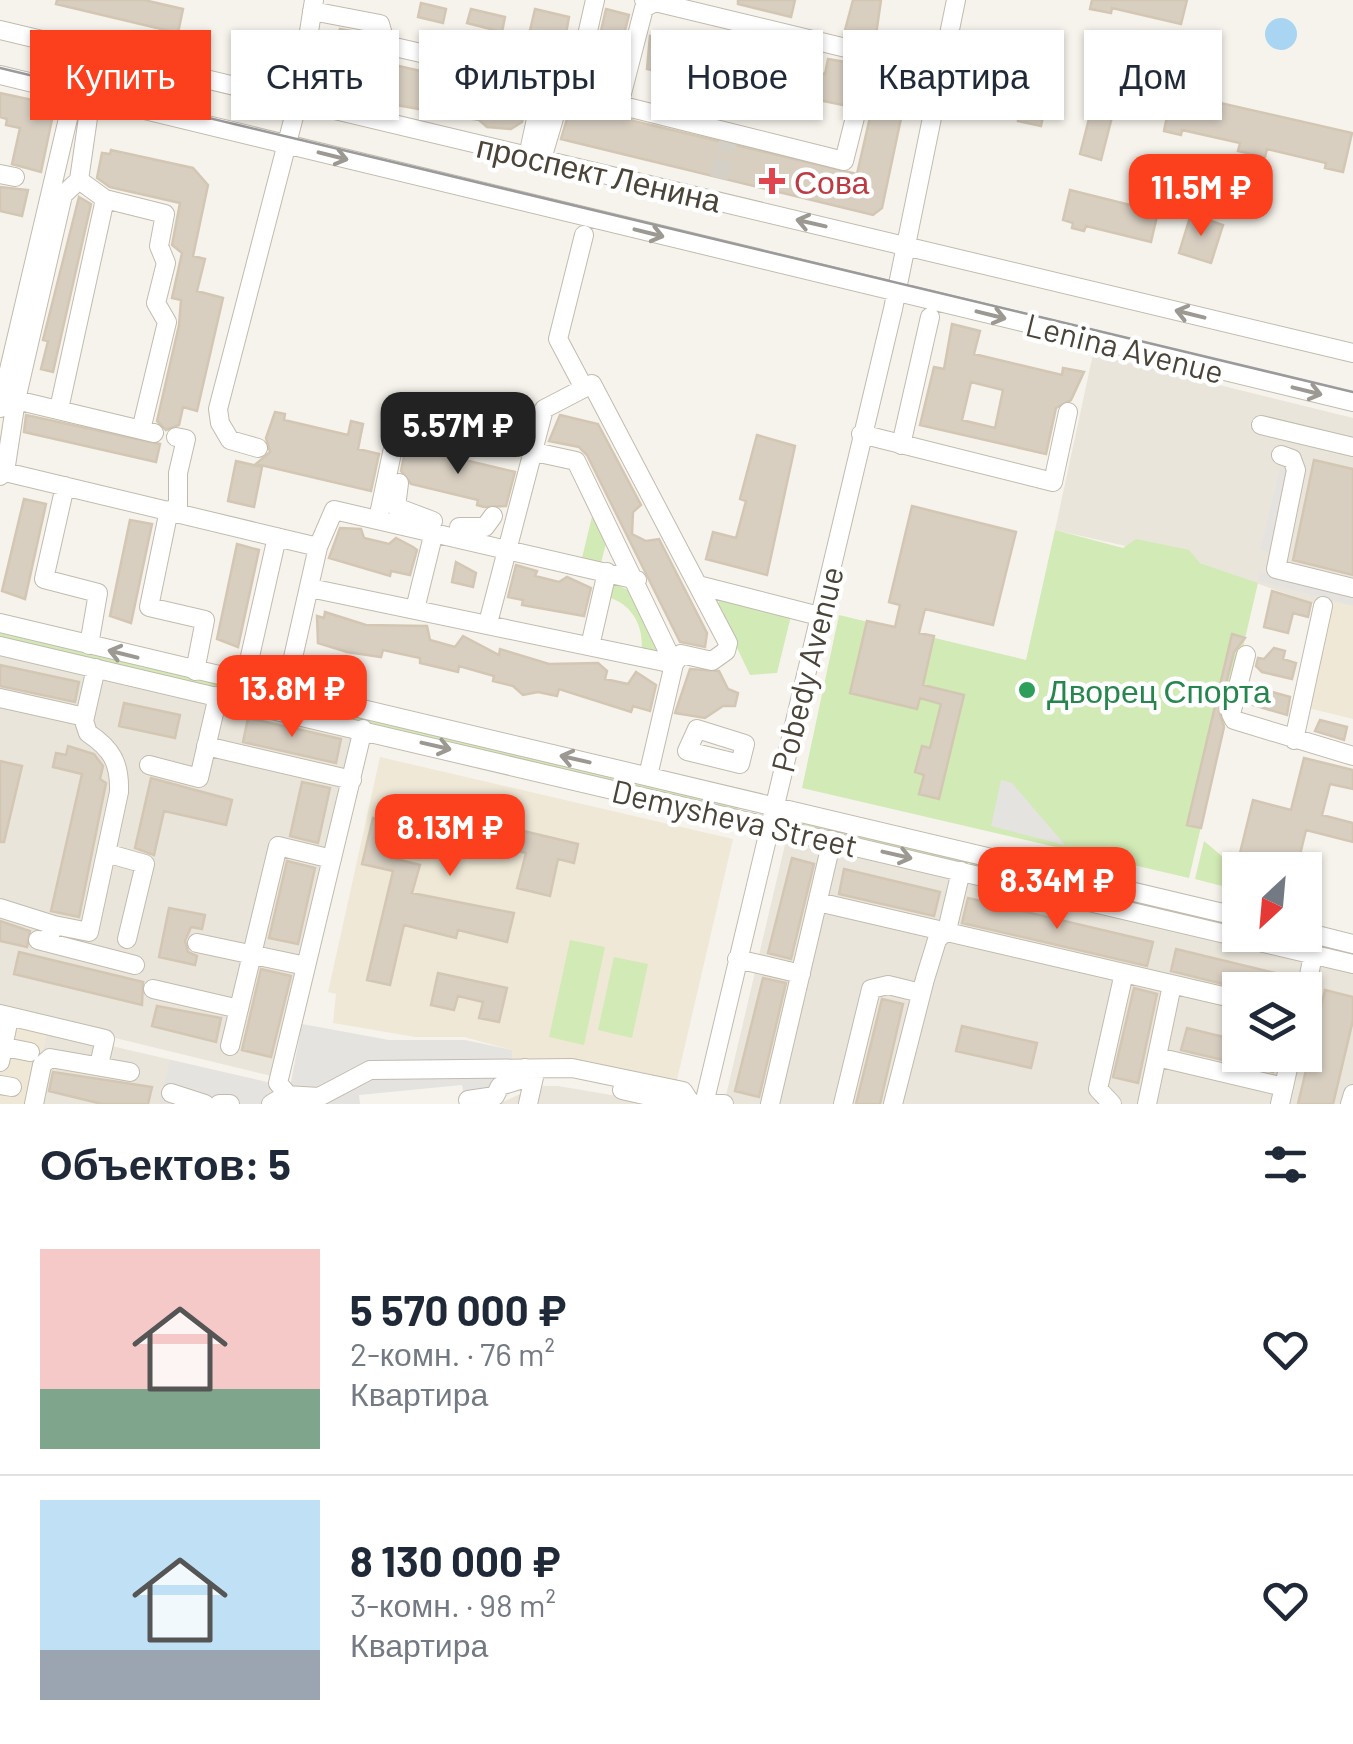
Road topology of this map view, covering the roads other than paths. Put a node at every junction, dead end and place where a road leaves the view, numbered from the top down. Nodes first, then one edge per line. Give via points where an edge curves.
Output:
1 (596, 0) edge
2 (956, 0) edge
3 (650, 1) edge
4 (313, 6) edge
5 (0, 30) edge
6 (589, 30) edge
7 (949, 30) edge
8 (843, 47) edge
9 (631, 59) edge
10 (0, 76) edge
11 (30, 83) edge
12 (231, 85) edge
13 (631, 108) edge
14 (76, 120) edge
15 (81, 120) edge
16 (184, 120) edge
17 (293, 120) edge
18 (378, 120) edge
19 (549, 120) edge
20 (854, 120) edge
21 (930, 120) edge
22 (287, 145) junction
23 (535, 157) junction
24 (719, 178) tunnel mouth
25 (79, 180) junction
26 (105, 200) junction
27 (715, 200) junction
28 (584, 235) dead end
29 (906, 246) junction
30 (896, 293) junction
31 (930, 318) dead end
32 (1353, 354) edge
33 (584, 388) junction
34 (1353, 402) edge
35 (8, 404) edge
36 (59, 410) junction
37 (1068, 412) dead end
38 (1260, 425) dead end
39 (396, 434) dead end
40 (860, 434) junction
41 (176, 437) dead end
42 (258, 445) dead end
43 (902, 445) junction
44 (1353, 447) edge
45 (530, 452) junction
46 (1281, 456) dead end
47 (3, 474) edge
48 (399, 484) dead end
49 (65, 486) junction
50 (174, 511) junction
51 (378, 520) junction
52 (439, 530) junction
53 (277, 537) junction
54 (318, 546) junction
55 (499, 546) junction
56 (608, 572) junction
57 (637, 580) junction
58 (698, 585) junction
59 (310, 588) junction
60 (1353, 588) edge
61 (1323, 606) dead end
62 (416, 609) junction
63 (819, 616) junction
64 (488, 623) junction
65 (0, 624) edge
66 (89, 645) junction
67 (0, 646) edge
68 (590, 646) junction
69 (1246, 655) dead end
70 (674, 664) junction
71 (96, 668) junction
72 (195, 671) junction
73 (244, 683) junction
74 (285, 694) junction
75 (218, 696) junction
76 (0, 698) edge
77 (85, 717) junction
78 (363, 729) junction
79 (1294, 740) junction
80 (656, 744) junction
81 (206, 746) junction
82 (688, 749) dead end
83 (1353, 756) edge
84 (149, 765) dead end
85 (648, 776) junction
86 (352, 780) junction
87 (773, 805) junction
88 (768, 824) junction
89 (832, 840) junction
90 (106, 854) junction
91 (332, 858) junction
92 (961, 871) junction
93 (818, 902) junction
94 (0, 908) edge
95 (1222, 913) edge
96 (947, 930) junction
97 (46, 936) junction
98 (1322, 936) edge
99 (127, 939) dead end
100 (197, 943) dead end
101 (1353, 944) edge
102 (252, 954) junction
103 (1313, 955) junction
104 (737, 959) junction
105 (1353, 964) edge
106 (135, 965) dead end
107 (306, 966) junction
108 (1310, 972) edge
109 (1124, 973) junction
110 (801, 974) junction
111 (1172, 984) junction
112 (153, 989) dead end
113 (928, 991) junction
114 (1222, 996) edge
115 (239, 1009) junction
116 (2, 1037) edge
117 (32, 1043) dead end
118 (230, 1046) dead end
119 (1157, 1057) junction
120 (99, 1065) junction
121 (130, 1072) dead end
122 (527, 1075) junction
123 (171, 1093) dead end
124 (1353, 1094) edge
125 (1282, 1096) edge
126 (468, 1100) dead end
127 (284, 1102) edge
128 (706, 1102) edge
129 (34, 1104) edge
130 (205, 1104) edge
131 (220, 1104) edge
132 (230, 1104) edge
133 (528, 1104) edge
134 (770, 1104) edge
135 (843, 1104) edge
136 (892, 1104) edge
137 (1112, 1104) edge
138 (1147, 1104) edge
139 (1350, 1104) edge

1 - 6 street
2 - 7 street, Pobedy Avenue
3 - 8 street
3 - 9 street
4 - 23 street via 380,24 386,45 482,66 489,49 549,59
5 - 12 street, проспект Ленина
10 - 11 street, проспект Ленина
13 - 20 street via 844,161
14 - 35 street
15 - 25 street
16 - 22 street, проспект Ленина
17 - 22 street
18 - 23 street, проспект Ленина
19 - 23 street
21 - 29 street, Pobedy Avenue
22 -> 30 street, проспект Ленина
22 - 42 street via 218,409 228,436
23 - 27 street, проспект Ленина
24 - 27 street
25 - 26 street
25 - 35 street via 63,194
26 - 36 street
26 - 36 street via 165,214 159,246 166,263 156,303 167,322 148,431
29 -> 27 street, проспект Ленина
28 - 33 street via 558,339
29 - 30 street, Pobedy Avenue
32 -> 29 street, Lenina Avenue
30 -> 34 street, Lenina Avenue
30 - 40 street, Pobedy Avenue
31 - 43 street
33 - 45 street via 544,409
33 - 58 street via 592,384
35 - 36 street
35 - 47 street
37 - 43 street via 1052,482
38 - 44 street
39 - 51 street
40 - 43 street
40 - 63 street, Pobedy Avenue
41 - 50 street via 186,439
45 - 55 street
45 - 57 street via 576,461
46 - 60 street via 1292,459 1296,470 1276,569
47 - 49 street
48 - 52 street via 396,507
49 - 50 street
49 - 66 street via 44,579 98,593
50 - 53 street
50 - 72 street via 149,607 205,620
51 - 52 street
51 - 54 street via 334,510
52 - 55 street
52 - 55 street via 478,529 497,513
52 - 62 street
53 - 54 street
53 - 73 street
54 - 59 street
55 - 56 street
55 - 64 street
56 - 57 street
56 - 68 street
57 - 70 street
58 - 63 street
58 - 70 street via 726,651 712,660 681,654
59 - 62 street
59 - 74 street
61 - 79 street
62 - 64 street
63 - 87 street, Pobedy Avenue
64 - 68 street
65 - 66 street, Demysheva Street
72 -> 66 street, Demysheva Street
67 - 71 street, Demysheva Street
68 - 70 street
69 - 79 street via 1234,720
70 - 80 street
71 - 75 street, Demysheva Street
71 - 77 street
72 - 73 street, Demysheva Street
73 - 74 street, Demysheva Street
85 -> 74 street, Demysheva Street
75 - 78 street, Demysheva Street
75 - 81 street
76 - 77 street
77 - 90 street via 88,733 109,747 120,770
78 - 86 street
78 -> 88 street, Demysheva Street
79 - 83 street
80 - 82 street
80 - 85 street
81 - 84 street via 199,778
81 - 86 street
85 - 87 street, Demysheva Street
86 - 91 street
87 - 88 street, Pobedy Avenue
87 - 95 street, Demysheva Street
88 - 89 street, Demysheva Street
88 - 104 street, Pobedy Avenue
89 -> 92 street, Demysheva Street
89 - 93 street
90 - 97 street via 89,932
90 - 99 street via 145,864
91 - 102 street via 278,846
91 - 107 street
92 - 96 street
92 - 103 street, Demysheva Street
93 - 96 street
93 - 110 street
94 - 97 street
96 - 109 street
96 - 113 street via 937,940
97 - 106 street
98 - 101 street
100 - 102 street
102 - 107 street
102 - 115 street
103 - 105 street, Demysheva Street
103 - 108 street
104 - 110 street
104 - 128 street, Pobedy Avenue
107 - 127 street via 278,1082
109 - 111 street
109 - 137 street via 1098,1089
110 - 134 street
111 - 114 street
111 - 119 street
112 - 115 street
113 - 135 street via 871,989
113 - 136 street
115 - 118 street
116 - 117 street
116 - 120 street via 105,1039
119 - 125 street
119 - 138 street
120 - 121 street
120 - 129 street via 50,1058 42,1065
122 - 126 street via 500,1086 495,1096
122 - 127 street via 370,1070 319,1097
122 - 128 street via 572,1068 683,1091
122 - 133 street
123 - 130 street
124 - 139 street
131 - 132 street

